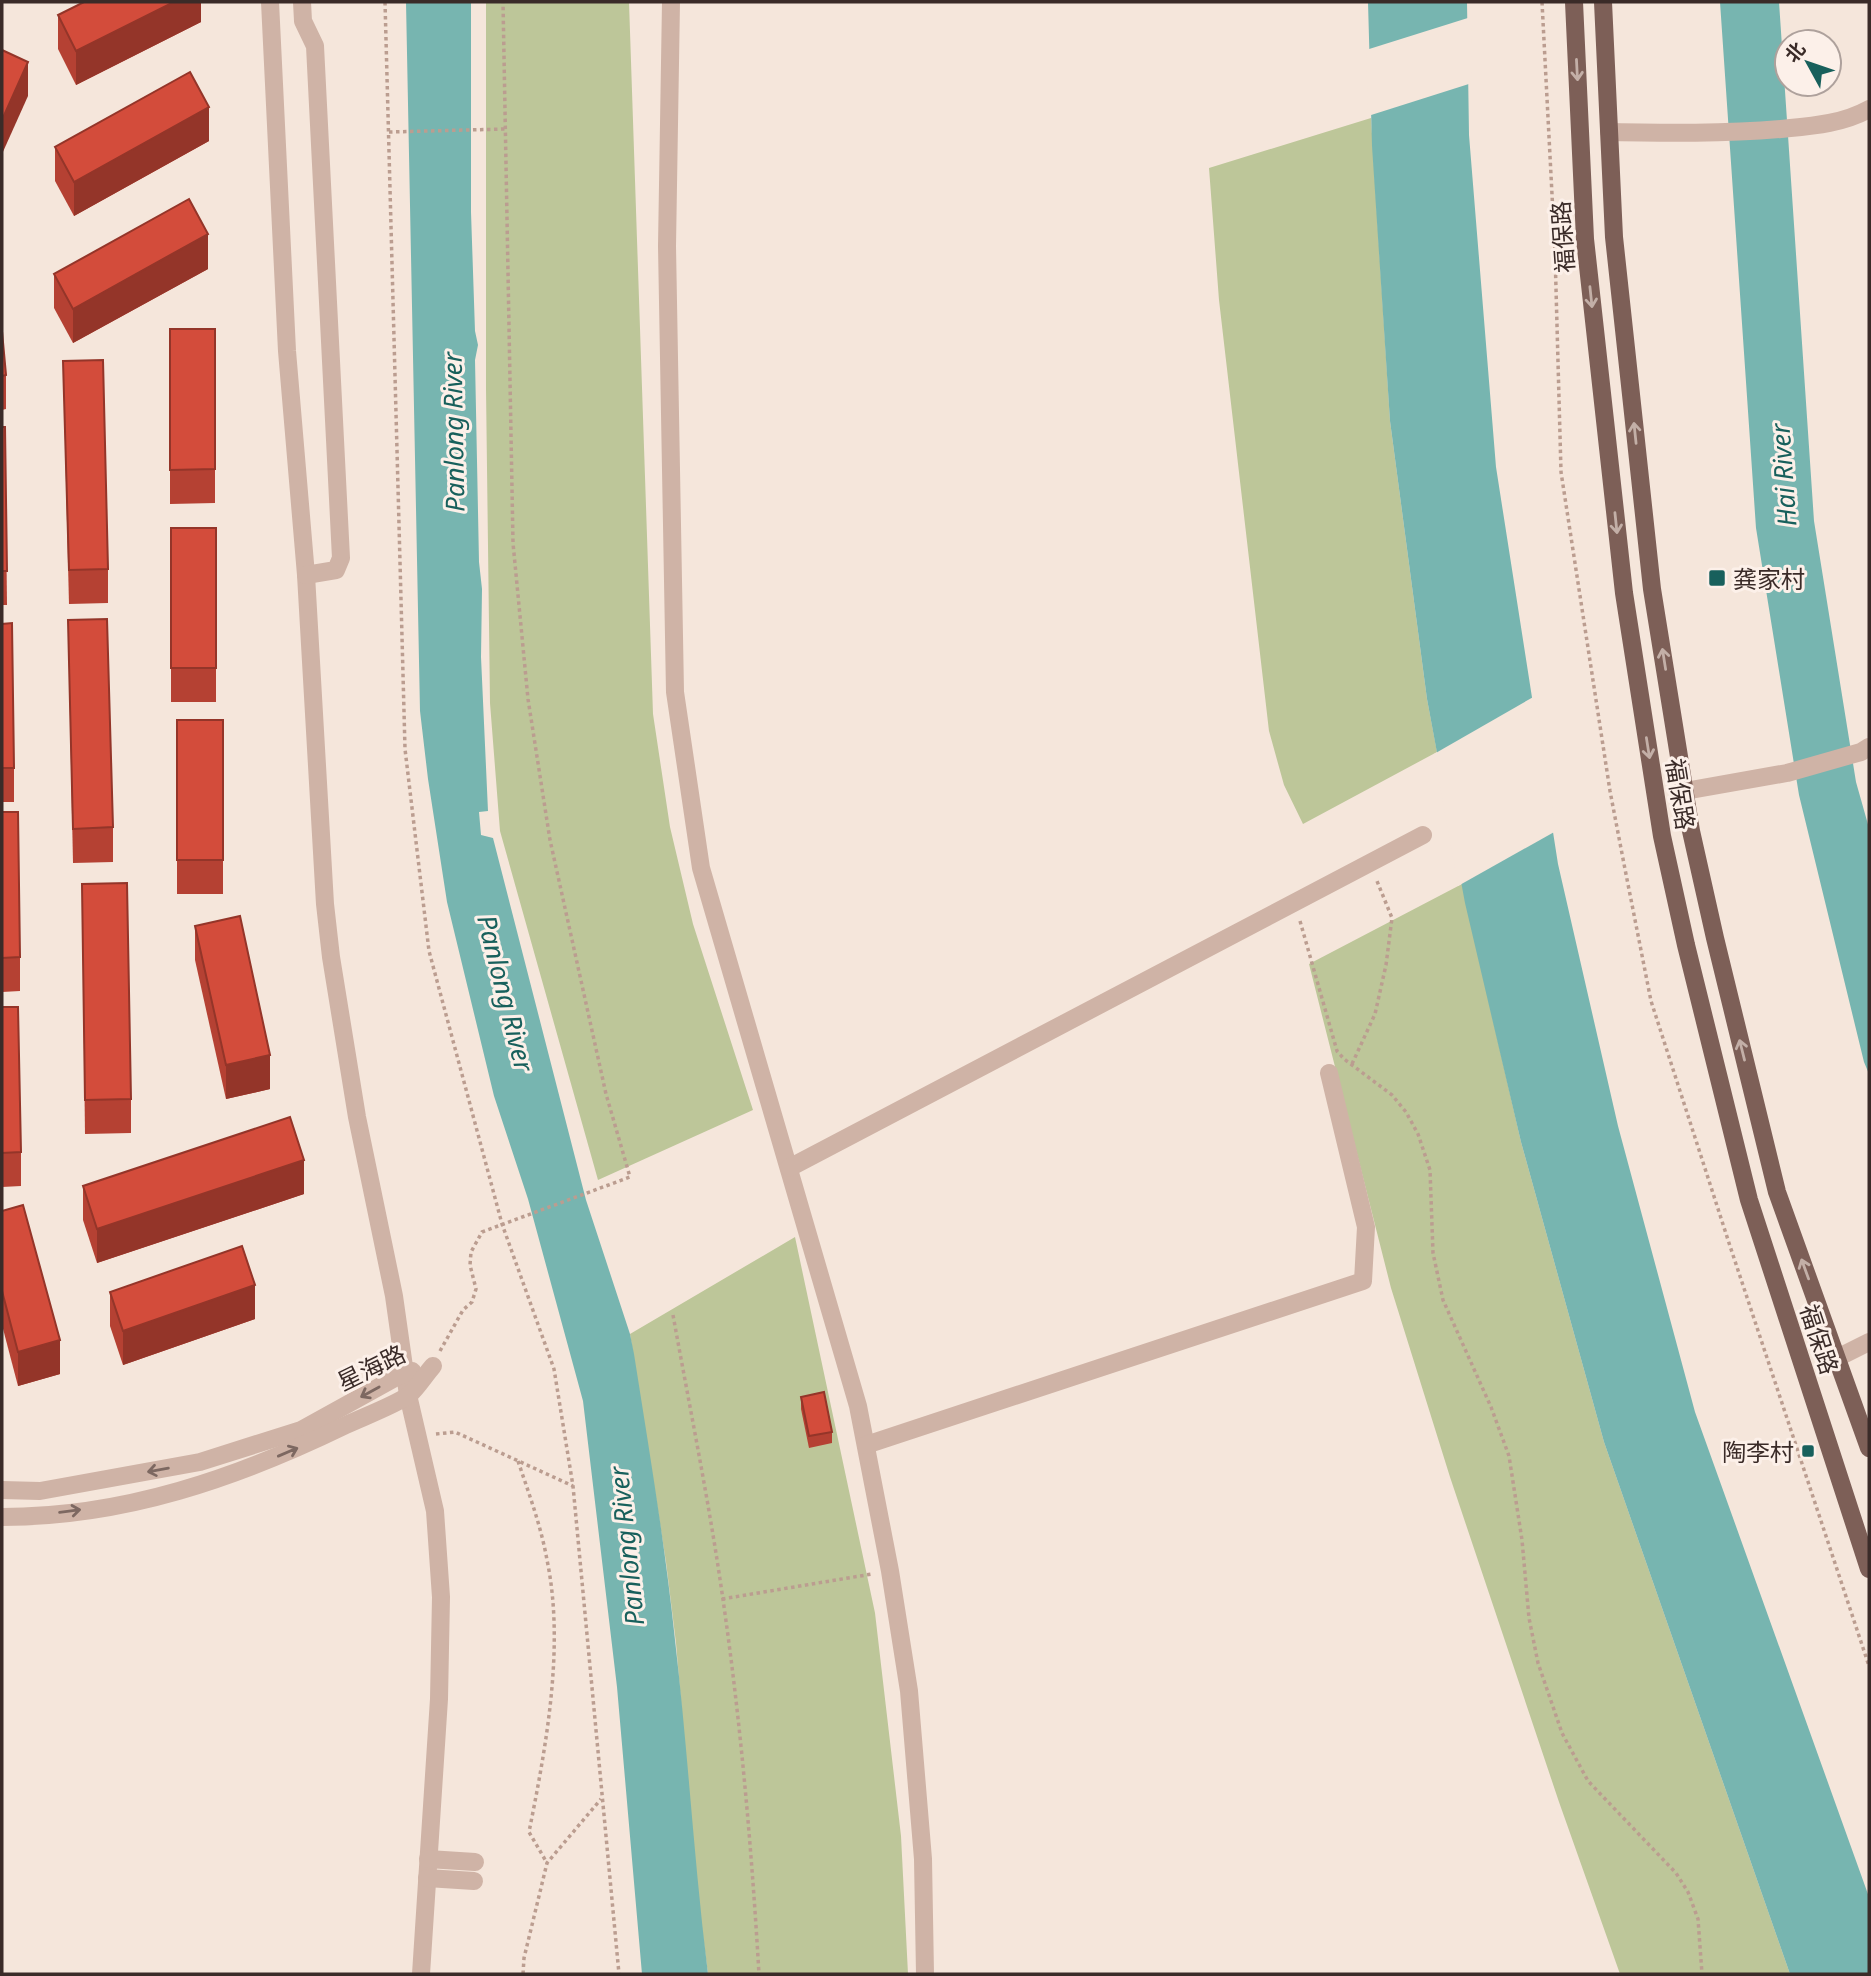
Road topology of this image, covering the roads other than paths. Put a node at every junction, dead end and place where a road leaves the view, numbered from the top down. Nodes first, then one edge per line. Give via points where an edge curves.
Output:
1 (671, 2) edge
2 (1574, 2) edge
3 (1603, 2) edge
4 (270, 4) edge
5 (302, 4) edge
6 (1869, 109) edge
7 (1609, 132) junction
8 (306, 575) junction
9 (1865, 749) edge
10 (1685, 791) junction
11 (1423, 835) dead end
12 (1329, 1073) dead end
13 (789, 1168) junction
14 (1869, 1342) edge
15 (1837, 1359) junction
16 (404, 1373) junction
17 (408, 1395) junction
18 (866, 1445) junction
19 (1869, 1448) edge
20 (2, 1490) edge
21 (2, 1517) edge
22 (1869, 1569) edge
23 (428, 1859) junction
24 (475, 1862) dead end
25 (427, 1878) junction
26 (474, 1881) dead end
27 (421, 1974) edge
28 (925, 1974) edge

1 - 13 street via 667,246 675,692 701,868
2 -> 22 main road, 福保路 via 1585,239 1624,593 1662,836 1749,1200
3 - 7 main road, 福保路
4 - 5 street
4 - 8 street via 286,351
5 - 8 street via 303,21 315,46 341,558 337,570
6 - 7 street via 1851,119 1725,134
10 -> 7 main road, 福保路 via 1652,589 1614,237
8 - 16 street via 331,957
9 - 10 street via 1787,773
15 -> 10 main road, 福保路 via 1777,1192 1715,938
11 - 13 street
12 - 18 street via 1366,1227 1363,1281
13 - 18 street
14 - 15 street
15 - 19 main road, 福保路
16 - 17 street
16 - 17 street, 星海路 via 433,1366
16 -> 20 street, 星海路 via 300,1430 200,1462 40,1491
21 -> 17 street, 星海路 via 126,1505 214,1482 293,1451
17 - 23 street via 435,1511 441,1597
18 - 28 street via 909,1691 923,1858
23 - 24 street
23 - 25 street
25 - 26 street
25 - 27 street

